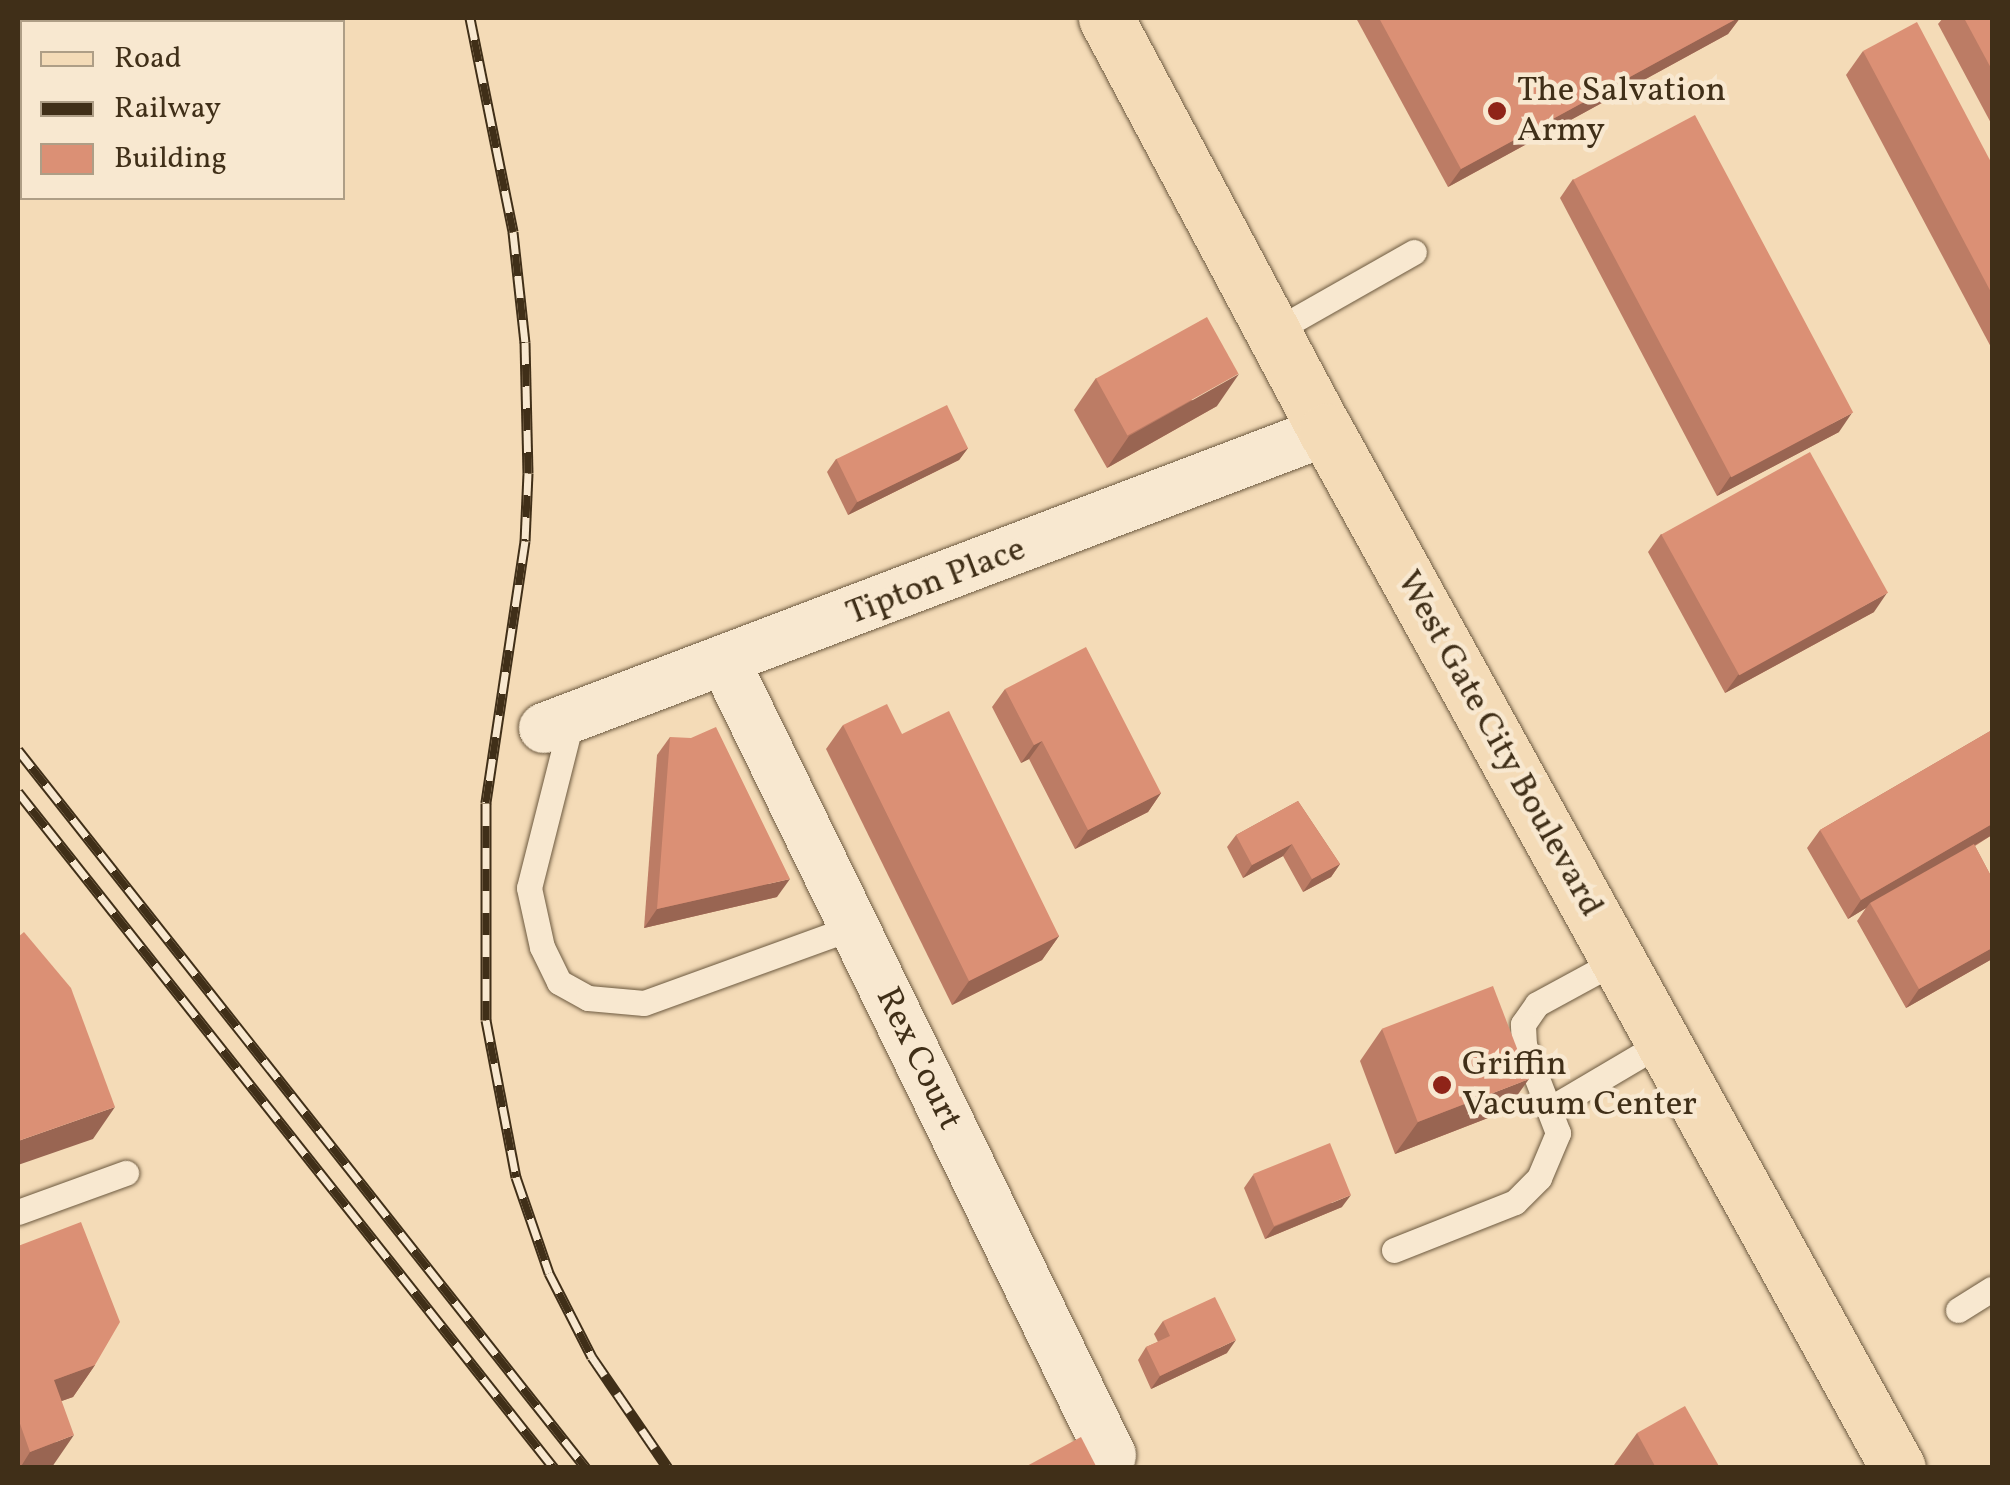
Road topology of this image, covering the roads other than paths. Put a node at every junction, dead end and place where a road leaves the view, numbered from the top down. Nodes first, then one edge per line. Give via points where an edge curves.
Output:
1 (1106, 18) edge
2 (1414, 252) dead end
3 (1274, 332) junction
4 (1326, 430) junction
5 (726, 664) junction
6 (558, 723) joint
7 (854, 927) junction
8 (1618, 960) junction
9 (1663, 1042) junction
10 (1553, 1107) junction
11 (126, 1174) dead end
12 (18, 1212) edge
13 (1394, 1250) dead end
14 (1992, 1289) edge
15 (1958, 1310) dead end
16 (1110, 1455) dead end
17 (1898, 1468) edge

1 - 3 main road, West Gate City Boulevard
2 - 3 lane
3 - 4 main road, West Gate City Boulevard
4 - 5 street, Tipton Place
4 - 8 main road, West Gate City Boulevard
5 - 6 street, Tipton Place
5 - 7 street, Rex Court
6 - 7 lane via 529,888 542,947 559,982 588,998 644,1002
7 - 16 street, Rex Court
8 - 9 main road, West Gate City Boulevard
8 - 10 lane via 1537,1004 1524,1024 1524,1045
9 - 10 lane
9 - 17 main road, West Gate City Boulevard
10 - 13 lane via 1557,1144 1539,1178 1515,1202
11 - 12 lane
14 - 15 lane

